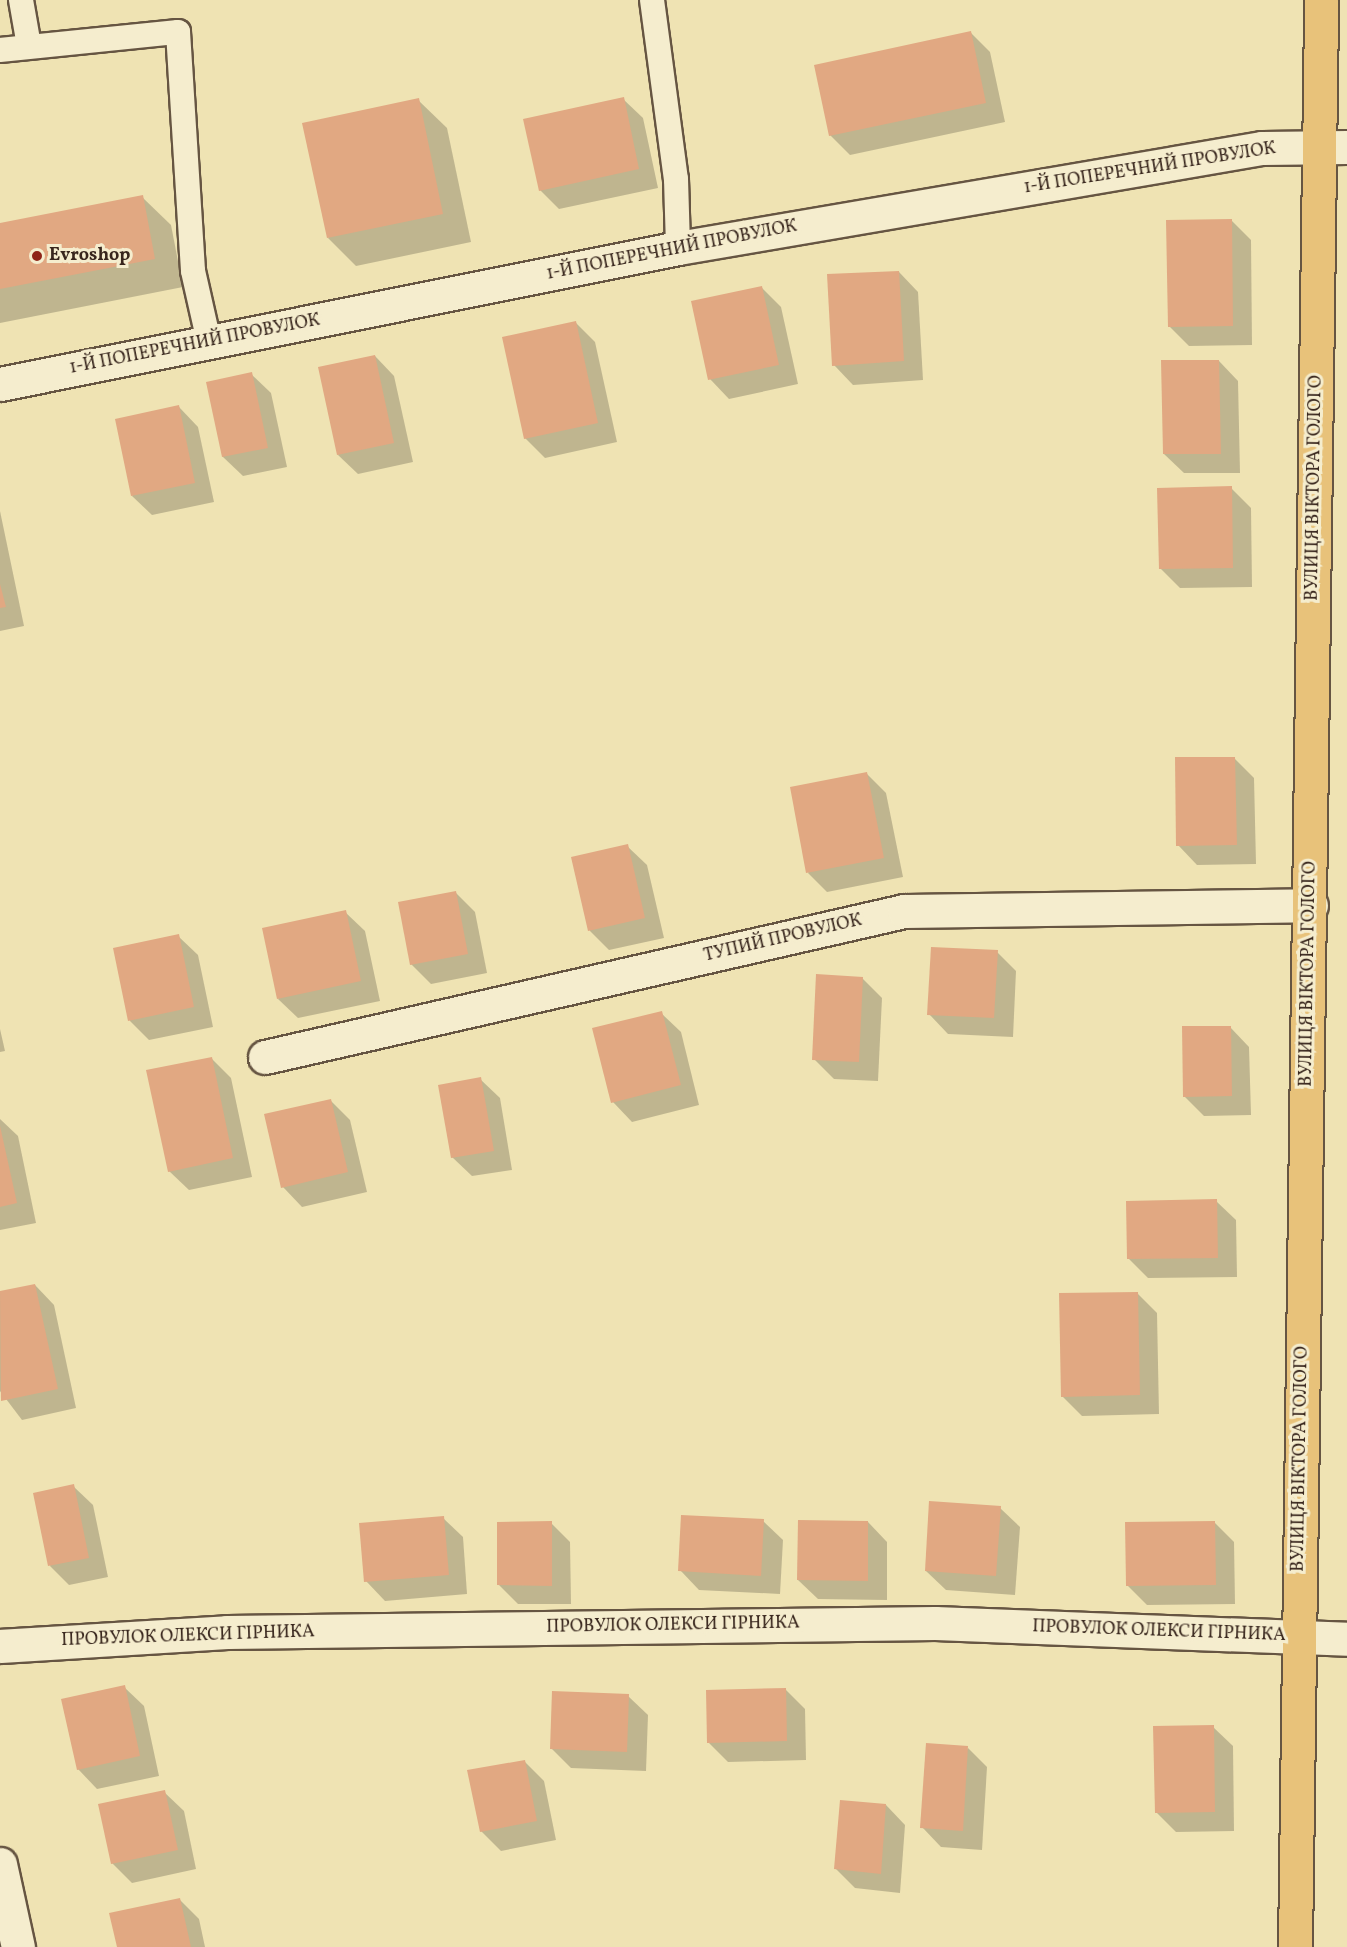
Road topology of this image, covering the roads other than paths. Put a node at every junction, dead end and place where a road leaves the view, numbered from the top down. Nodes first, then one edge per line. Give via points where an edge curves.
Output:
1 (21, 0) edge
2 (652, 0) edge
3 (1321, 0) edge
4 (29, 46) junction
5 (0, 50) edge
6 (1333, 147) edge
7 (678, 248) junction
8 (209, 342) junction
9 (0, 384) edge
10 (1311, 905) junction
11 (265, 1058) dead end
12 (1298, 1638) junction
13 (1347, 1639) edge
14 (0, 1646) edge
15 (0, 1864) edge
16 (18, 1947) edge
17 (1295, 1947) edge

1 - 4 lane
2 - 7 lane via 676,179
3 - 6 main road, ВУЛИЦЯ ВІКТОРА ГОЛОГО
4 - 5 lane
4 - 8 lane via 178,32 193,271
6 - 7 street, 1-Й ПОПЕРЕЧНИЙ ПРОВУЛОК via 1262,148
6 - 10 main road, ВУЛИЦЯ ВІКТОРА ГОЛОГО
7 - 8 street, 1-Й ПОПЕРЕЧНИЙ ПРОВУЛОК
8 - 9 street, 1-Й ПОПЕРЕЧНИЙ ПРОВУЛОК
10 - 11 street, ТУПИЙ ПРОВУЛОК via 904,911
10 - 12 main road, ВУЛИЦЯ ВІКТОРА ГОЛОГО
12 - 13 street, ПРОВУЛОК ОЛЕКСИ ГІРНИКА
12 - 14 street, ПРОВУЛОК ОЛЕКСИ ГІРНИКА via 936,1623 227,1632
12 - 17 main road, ВУЛИЦЯ ВІКТОРА ГОЛОГО
15 - 16 street

